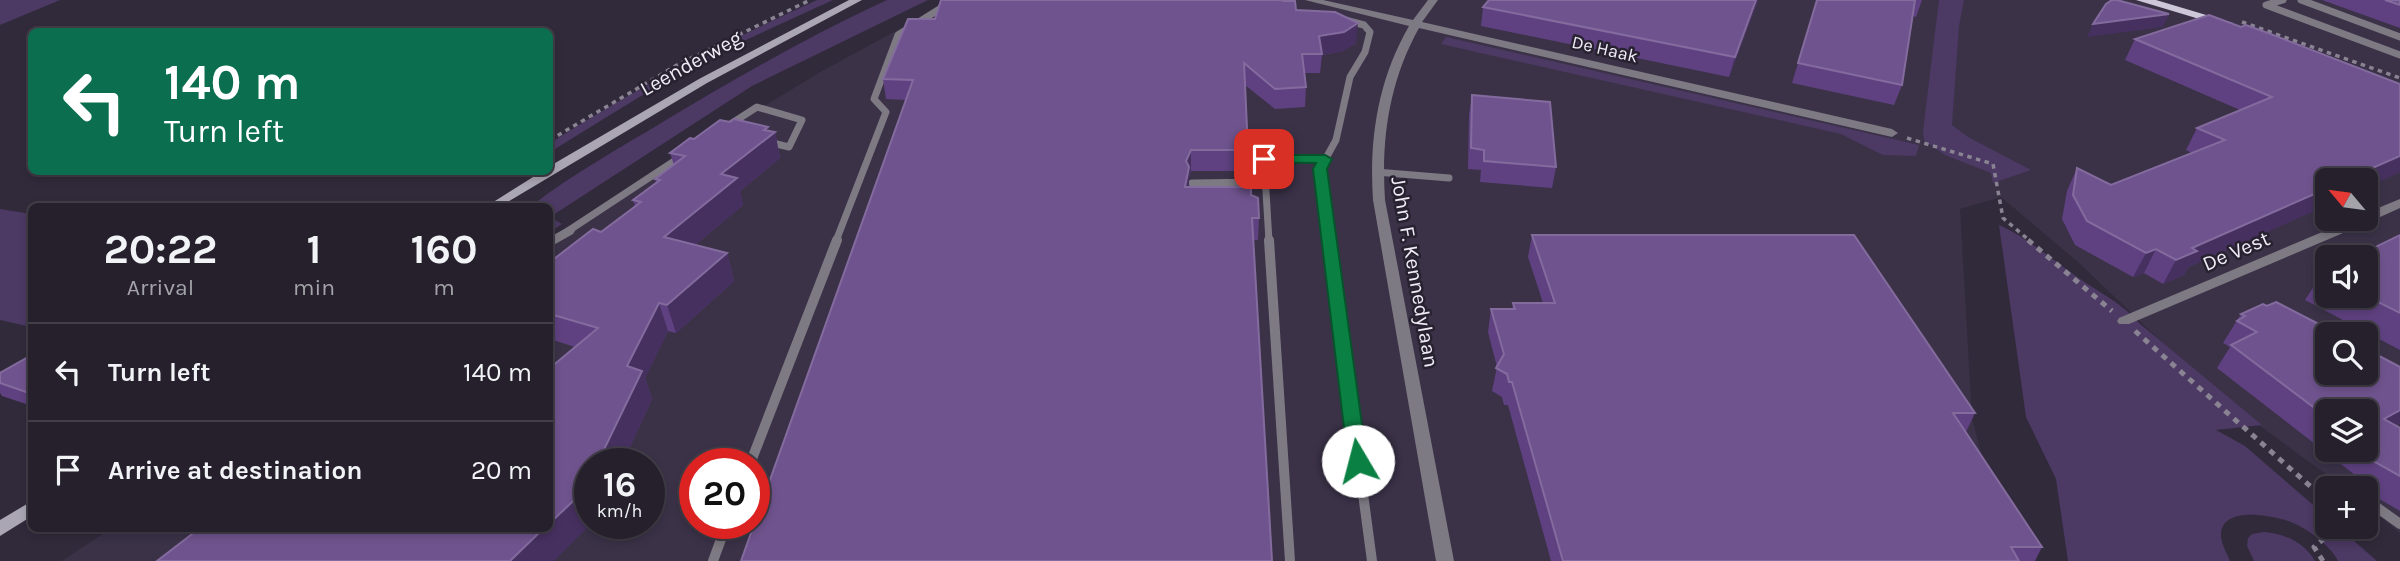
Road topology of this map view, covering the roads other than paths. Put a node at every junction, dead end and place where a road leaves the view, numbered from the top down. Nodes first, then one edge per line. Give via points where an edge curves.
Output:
1 (857, 0) edge
2 (954, 0) edge
3 (1310, 0) edge
4 (1433, 0) edge
5 (2141, 0) edge
6 (2283, 0) edge
7 (2301, 0) edge
8 (2174, 4) edge
9 (1332, 17) edge
10 (1414, 23) junction
11 (2239, 24) edge
12 (2400, 37) edge
13 (2400, 55) edge
14 (733, 132) edge
15 (1892, 133) road end
16 (763, 140) edge
17 (690, 151) edge
18 (1325, 159) junction
19 (553, 169) edge
20 (1376, 172) junction
21 (543, 175) edge
22 (1449, 178) dead end
23 (1266, 182) junction
24 (1192, 183) edge
25 (498, 203) edge
26 (2400, 203) edge
27 (2378, 212) edge
28 (569, 230) joint
29 (2335, 231) edge
30 (553, 241) edge
31 (2124, 321) road end
32 (756, 448) edge
33 (2378, 508) edge
34 (28, 510) edge
35 (2400, 524) edge
36 (0, 528) edge
37 (721, 539) edge
38 (713, 561) edge
39 (1290, 561) edge
40 (1372, 561) edge
41 (1445, 561) edge

1 - 19 street, Leenderweg
2 - 32 lane via 898,35 874,99 886,112
3 - 10 street, De Haak
4 - 10 street, John F. Kennedylaan
5 - 8 main road
6 - 13 lane via 2266,5
7 - 12 lane
8 - 11 main road
9 - 18 lane via 1364,25 1370,32 1365,52 1350,77 1340,127
10 - 15 street, De Haak
10 - 20 street, John F. Kennedylaan via 1388,84
14 - 16 lane via 722,129 757,107 803,120 789,147
17 - 28 lane
18 - 23 lane via 1264,159
18 - 40 lane via 1320,169
20 - 22 lane
20 - 41 street, John F. Kennedylaan
21 - 25 street, Leenderweg
23 - 24 lane
23 - 39 lane
26 - 27 street, De Vest
28 - 30 street
29 - 31 street, De Vest
33 - 35 lane
34 - 36 street
37 - 38 lane

